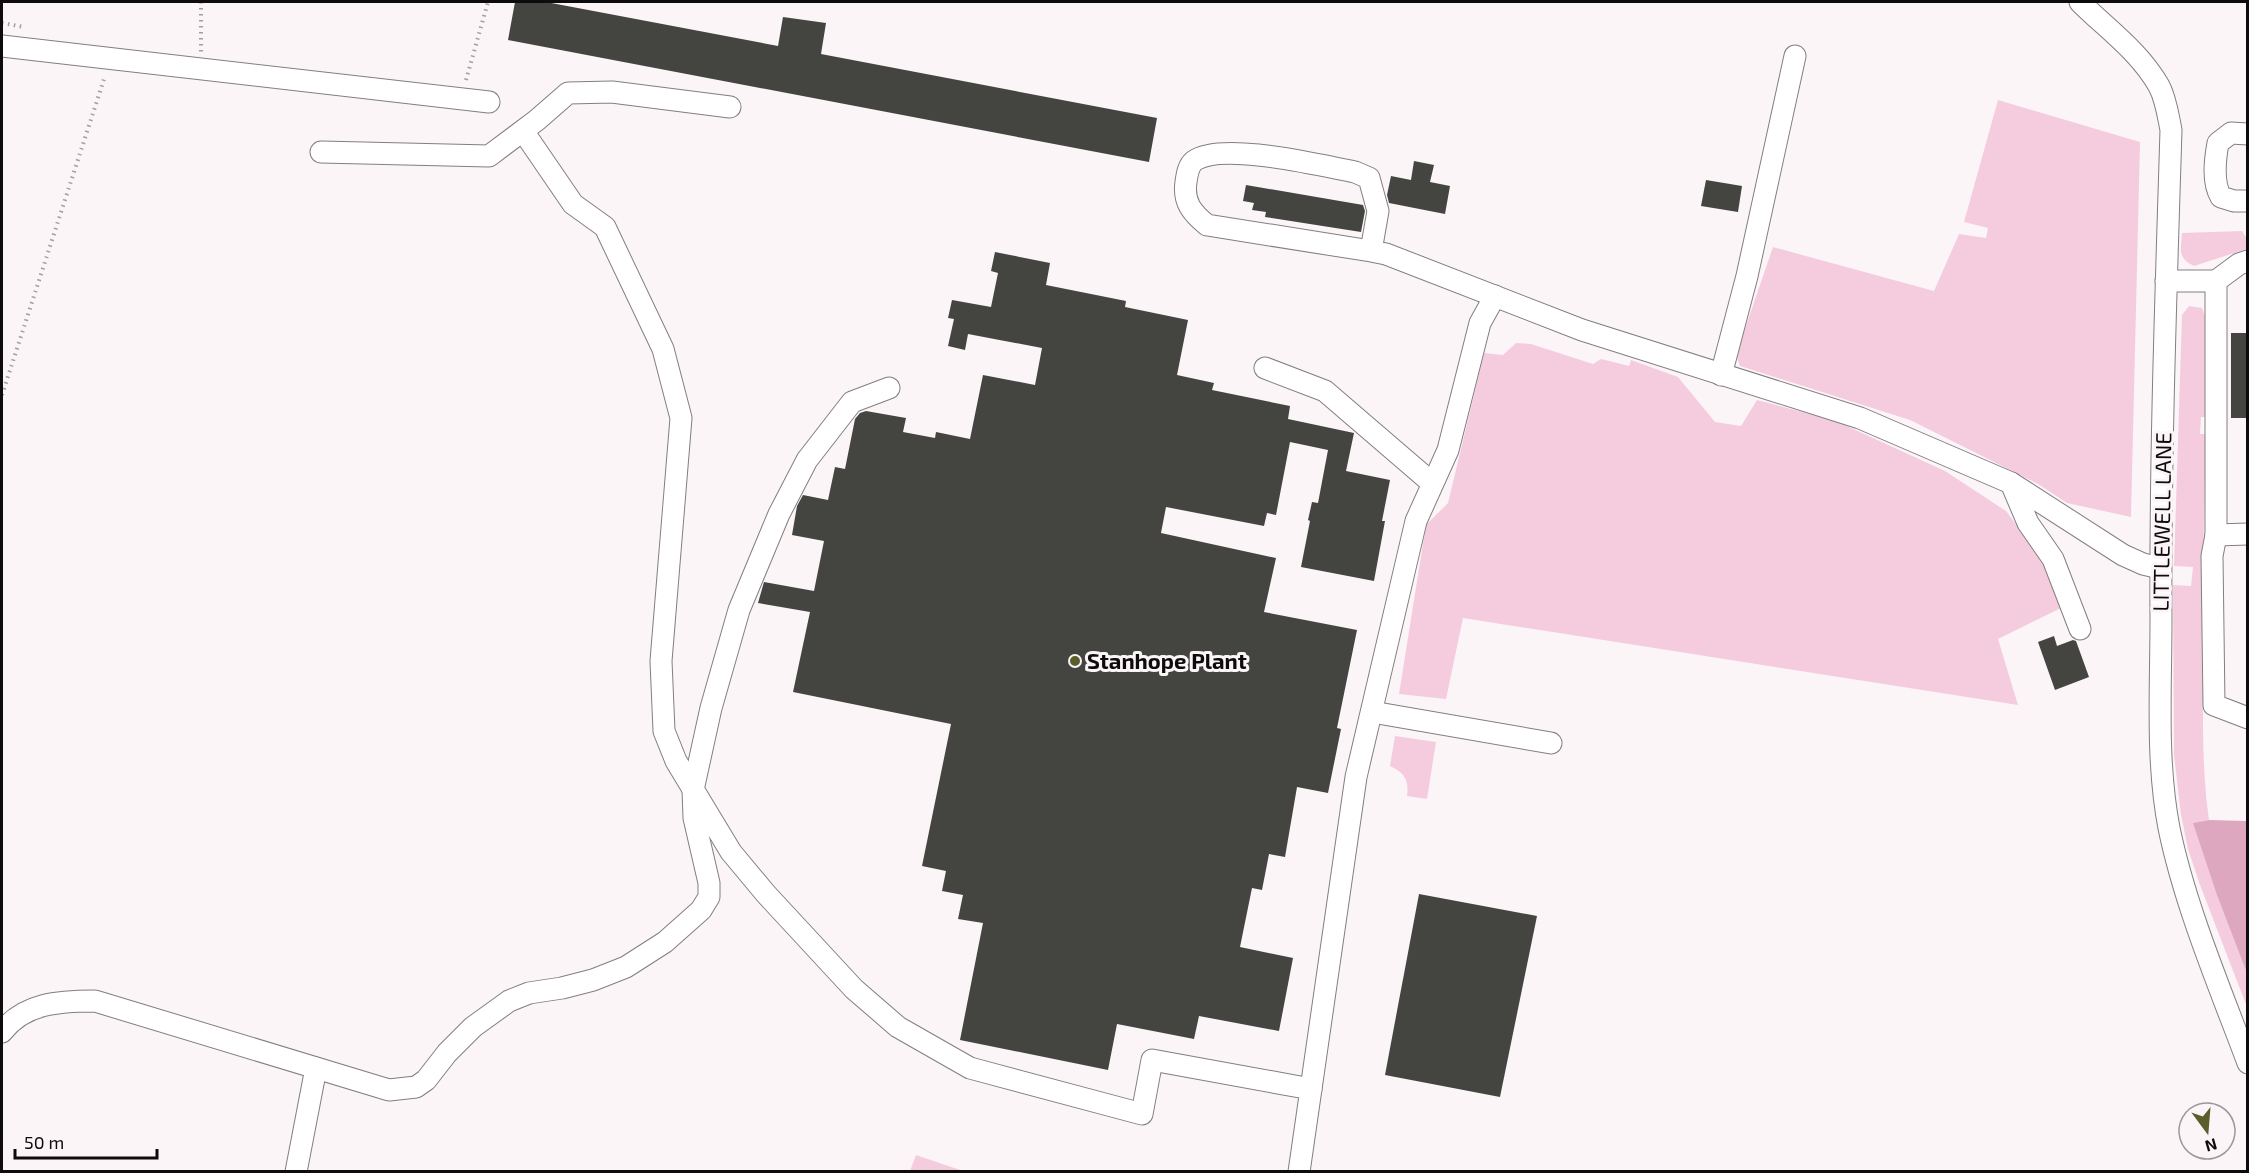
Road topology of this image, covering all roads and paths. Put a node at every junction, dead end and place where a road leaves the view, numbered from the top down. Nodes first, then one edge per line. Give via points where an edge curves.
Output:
1 (201, 2) edge
2 (2080, 2) edge
3 (2, 46) edge
4 (201, 53) dead end
5 (1795, 56) dead end
6 (109, 58) junction
7 (489, 102) dead end
8 (730, 107) dead end
9 (523, 131) junction
10 (2247, 134) edge
11 (321, 152) dead end
12 (2247, 201) edge
13 (1371, 251) junction
14 (2247, 261) edge
15 (2216, 280) junction
16 (2166, 281) junction
17 (1496, 296) junction
18 (1265, 368) dead end
19 (1721, 375) junction
20 (889, 388) dead end
21 (2, 395) edge
22 (1432, 483) junction
23 (2011, 483) junction
24 (2247, 534) edge
25 (2216, 535) junction
26 (2160, 567) junction
27 (2080, 629) dead end
28 (1372, 712) junction
29 (2247, 718) edge
30 (1551, 743) dead end
31 (693, 790) junction
32 (2, 1032) edge
33 (2247, 1063) edge
34 (315, 1068) junction
35 (1311, 1089) junction
36 (296, 1172) edge
37 (1299, 1172) edge

1 - 4 path
2 - 16 street, LITTLEWELL LANE via 2132,48 2159,87 2168,109 2171,130
3 - 6 street
5 - 19 street
6 - 7 street
6 - 21 path
8 - 9 street via 612,92 568,93
9 - 11 street via 489,156
9 - 31 street via 573,204 606,227 663,349 681,418 662,661 664,731
10 - 12 street via 2231,133 2218,143 2215,160 2221,197
13 - 13 street via 1378,211 1369,178 1355,172 1259,155 1208,156 1194,161 1187,171 1185,186 1191,212 1207,225
13 - 17 street
14 - 15 street
15 - 16 street
15 - 25 street
16 - 26 street, LITTLEWELL LANE
17 - 19 street via 1582,330
17 - 22 street via 1480,323 1448,450
18 - 22 street via 1325,391
19 - 23 street via 1860,418
20 - 31 street via 852,402 807,460 779,514 739,610
22 - 28 street via 1416,521
23 - 26 street via 2124,555
23 - 27 street via 2028,523 2053,559
24 - 25 street
25 - 29 street via 2212,556 2214,705
26 - 33 street, LITTLEWELL LANE via 2162,760 2169,829 2199,929
28 - 30 street
28 - 35 street via 1356,777
31 - 34 street via 694,818 709,897 701,910 665,942 615,972 509,1001 472,1027 430,1077 416,1087 389,1090
31 - 35 street via 731,852 854,989 898,1028 970,1068 1142,1114 1152,1060
32 - 34 street via 12,1019 29,1009 94,1001
34 - 36 street
35 - 37 street

